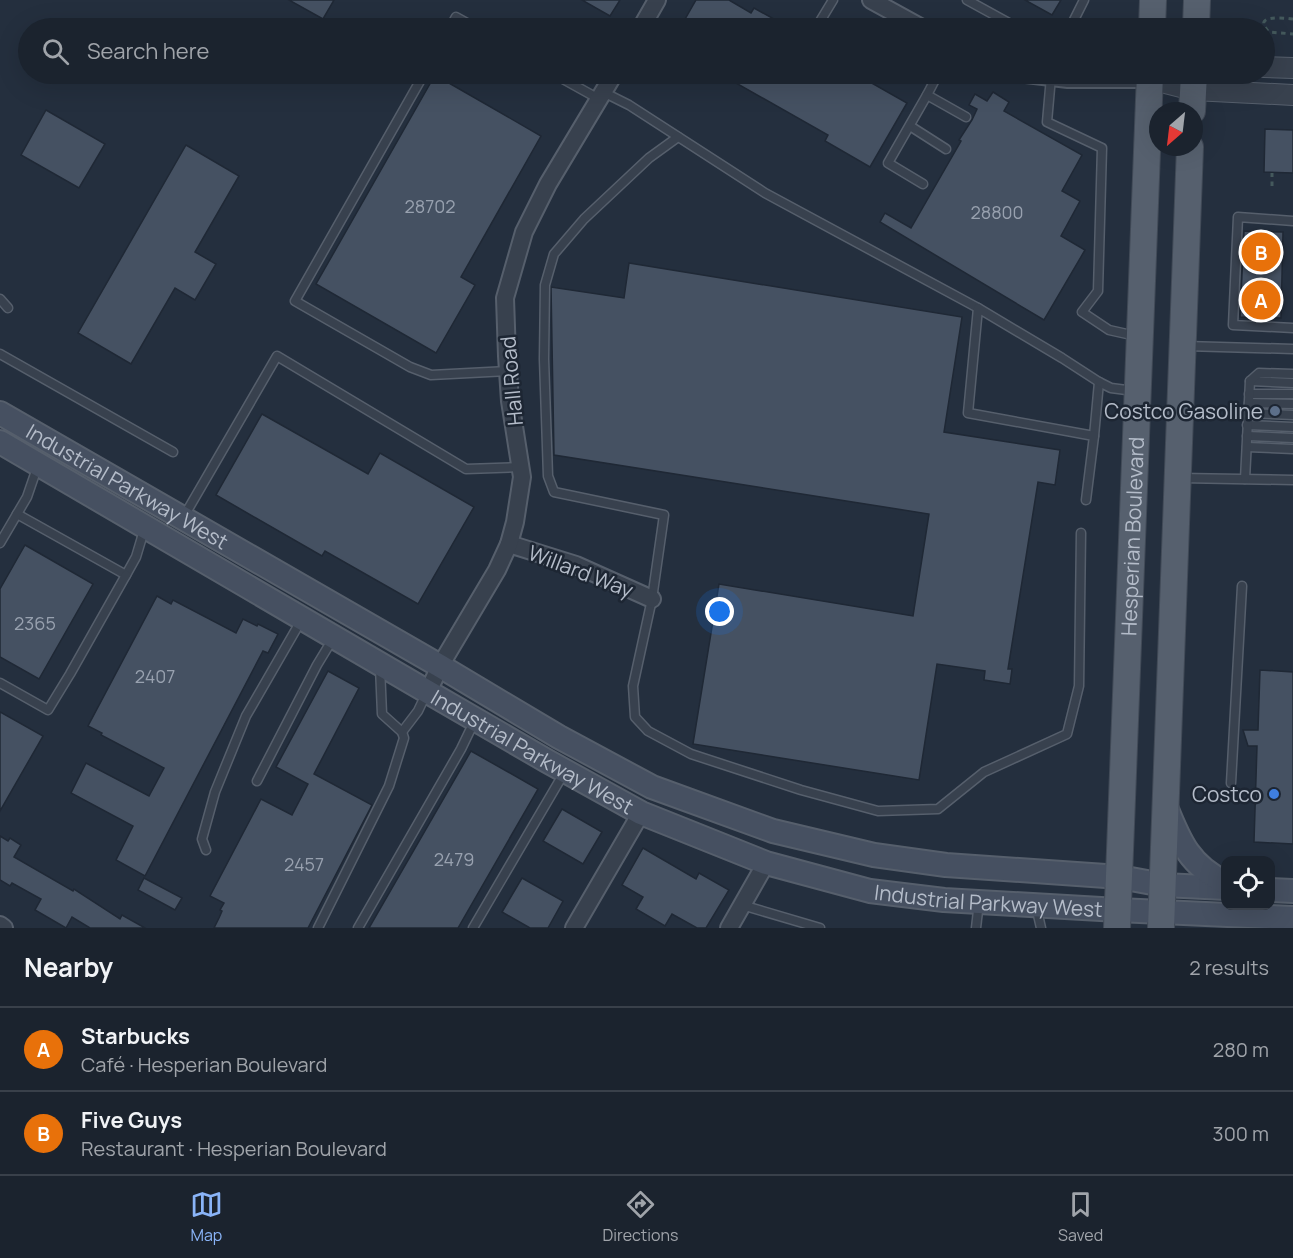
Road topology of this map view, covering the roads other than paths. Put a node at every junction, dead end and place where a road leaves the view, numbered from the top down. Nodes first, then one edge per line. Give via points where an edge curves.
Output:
1 (657, 0) edge
2 (833, 0) edge
3 (872, 0) edge
4 (967, 0) edge
5 (1084, 0) edge
6 (1153, 0) edge
7 (1197, 0) edge
8 (647, 18) edge
9 (822, 18) edge
10 (890, 18) edge
11 (1000, 18) edge
12 (1075, 18) edge
13 (1152, 18) edge
14 (1196, 18) edge
15 (1275, 68) edge
16 (1293, 69) edge
17 (418, 84) edge
18 (575, 84) edge
19 (608, 84) edge
20 (933, 84) edge
21 (1048, 84) edge
22 (1155, 84) edge
23 (1176, 84) edge
24 (1193, 92) edge
25 (927, 95) junction
26 (1293, 95) edge
27 (601, 96) junction
28 (966, 117) dead end
29 (910, 126) junction
30 (678, 138) junction
31 (945, 149) dead end
32 (1190, 156) edge
33 (923, 184) dead end
34 (1293, 221) edge
35 (0, 299) edge
36 (8, 308) dead end
37 (978, 308) junction
38 (1293, 328) edge
39 (1140, 337) junction
40 (1183, 346) junction
41 (1293, 349) edge
42 (0, 354) edge
43 (508, 371) junction
44 (1293, 374) edge
45 (1250, 381) junction
46 (1099, 382) junction
47 (1293, 383) edge
48 (1138, 391) junction
49 (1293, 394) edge
50 (1249, 398) junction
51 (1293, 404) edge
52 (0, 413) edge
53 (1248, 413) junction
54 (1293, 415) edge
55 (1247, 425) junction
56 (1293, 427) edge
57 (1094, 436) junction
58 (1247, 436) junction
59 (1293, 438) edge
60 (0, 442) edge
61 (1247, 447) junction
62 (1293, 449) edge
63 (173, 452) dead end
64 (38, 464) junction
65 (521, 467) junction
66 (1178, 478) junction
67 (1245, 479) junction
68 (1293, 480) edge
69 (1086, 500) dead end
70 (17, 514) junction
71 (183, 519) junction
72 (145, 526) junction
73 (1081, 533) dead end
74 (0, 543) edge
75 (509, 544) junction
76 (126, 575) junction
77 (1242, 586) dead end
78 (652, 599) junction
79 (303, 618) junction
80 (334, 636) junction
81 (380, 663) junction
82 (440, 666) junction
83 (0, 683) edge
84 (428, 692) junction
85 (475, 719) junction
86 (402, 732) junction
87 (565, 771) junction
88 (257, 781) dead end
89 (1231, 783) dead end
90 (1166, 806) junction
91 (641, 813) junction
92 (206, 850) dead end
93 (766, 862) junction
94 (1120, 877) junction
95 (1221, 880) edge
96 (1163, 885) junction
97 (1221, 888) edge
98 (1275, 890) edge
99 (1293, 891) edge
100 (979, 902) junction
101 (742, 905) junction
102 (1036, 905) junction
103 (1293, 918) edge
104 (1118, 919) edge
105 (1161, 920) edge
106 (0, 926) edge
107 (4, 928) edge
108 (318, 928) edge
109 (358, 928) edge
110 (473, 928) edge
111 (574, 928) edge
112 (729, 928) edge
113 (820, 928) edge
114 (976, 928) edge
115 (1041, 928) edge

1 - 8 street
2 - 9 lane
3 - 10 street
4 - 11 lane
5 - 12 lane
6 - 13 main road
7 - 14 main road
15 - 16 street
17 - 43 lane via 295,301 410,367 431,375
18 - 27 lane
19 - 27 street, Hall Road
20 - 25 lane
21 - 39 lane via 1047,122 1102,148 1098,291 1082,312 1109,330
22 - 39 main road, Hesperian Boulevard
23 - 24 street
24 - 26 street
25 - 28 lane
25 - 29 lane
27 - 30 lane via 628,105
27 - 43 street, Hall Road via 524,232 505,298
29 - 31 lane
29 - 33 lane via 888,163
30 - 37 lane via 765,193
30 - 78 lane via 649,158 584,219 554,254 546,285 548,476 554,492 664,515
32 - 40 main road, Hesperian Boulevard
34 - 38 lane via 1238,217 1233,325
35 - 36 lane
37 - 46 lane
37 - 57 lane via 968,413
39 - 48 main road, Hesperian Boulevard
40 - 41 lane
40 - 66 main road, Hesperian Boulevard
42 - 63 lane
43 - 65 street, Hall Road
44 - 45 lane via 1259,373
45 - 47 lane
45 - 50 lane
46 - 48 lane via 1111,388
46 - 57 lane
48 - 94 main road, Hesperian Boulevard
49 - 50 lane
50 - 51 lane
50 - 53 lane
52 - 71 main road, Industrial Parkway West
53 - 54 lane
53 - 55 lane
55 - 56 lane
55 - 58 lane
57 - 69 lane
58 - 59 lane
58 - 61 lane
60 - 64 main road, Industrial Parkway West
61 - 62 lane
61 - 67 lane
64 - 70 lane
64 - 72 main road, Industrial Parkway West
65 - 71 lane via 466,469 277,356
65 - 75 street, Hall Road
66 - 67 lane
66 - 90 main road, Hesperian Boulevard
67 - 68 lane
70 - 74 lane
70 - 76 lane
71 - 82 main road, Industrial Parkway West
72 - 76 lane
72 - 79 main road, Industrial Parkway West
73 - 78 lane via 1079,686 1067,734 984,772 938,808 878,811 692,754 648,731 635,717 633,686
75 - 78 street, Willard Way via 576,565
75 - 82 street, Hall Road
76 - 83 lane via 48,710
77 - 89 lane
79 - 80 main road, Industrial Parkway West
79 - 92 lane via 246,716 215,792 202,839
80 - 81 main road, Industrial Parkway West
80 - 88 lane
81 - 84 main road, Industrial Parkway West
81 - 86 lane via 382,714
82 - 84 street, Hall Road
82 - 94 main road, Industrial Parkway West via 652,787 774,831 874,855 946,865
84 - 85 main road, Industrial Parkway West
84 - 86 lane
85 - 87 main road, Industrial Parkway West
85 - 109 lane
86 - 108 lane via 404,738 389,786
87 - 91 main road, Industrial Parkway West
87 - 110 lane
90 - 95 main road via 1184,848 1203,870
90 - 96 main road, Hesperian Boulevard
91 - 93 main road, Industrial Parkway West
91 - 111 street
93 - 100 main road, Industrial Parkway West via 870,891
93 - 101 street
94 - 96 main road, Industrial Parkway West
94 - 104 main road, Hesperian Boulevard
96 - 97 main road, Industrial Parkway West
96 - 105 main road, Hesperian Boulevard
98 - 99 main road
100 - 102 main road, Industrial Parkway West
100 - 114 lane
101 - 112 street
101 - 113 lane
102 - 104 main road, Industrial Parkway West
102 - 115 lane
103 - 105 main road, Industrial Parkway West
104 - 105 main road, Industrial Parkway West
106 - 107 street

